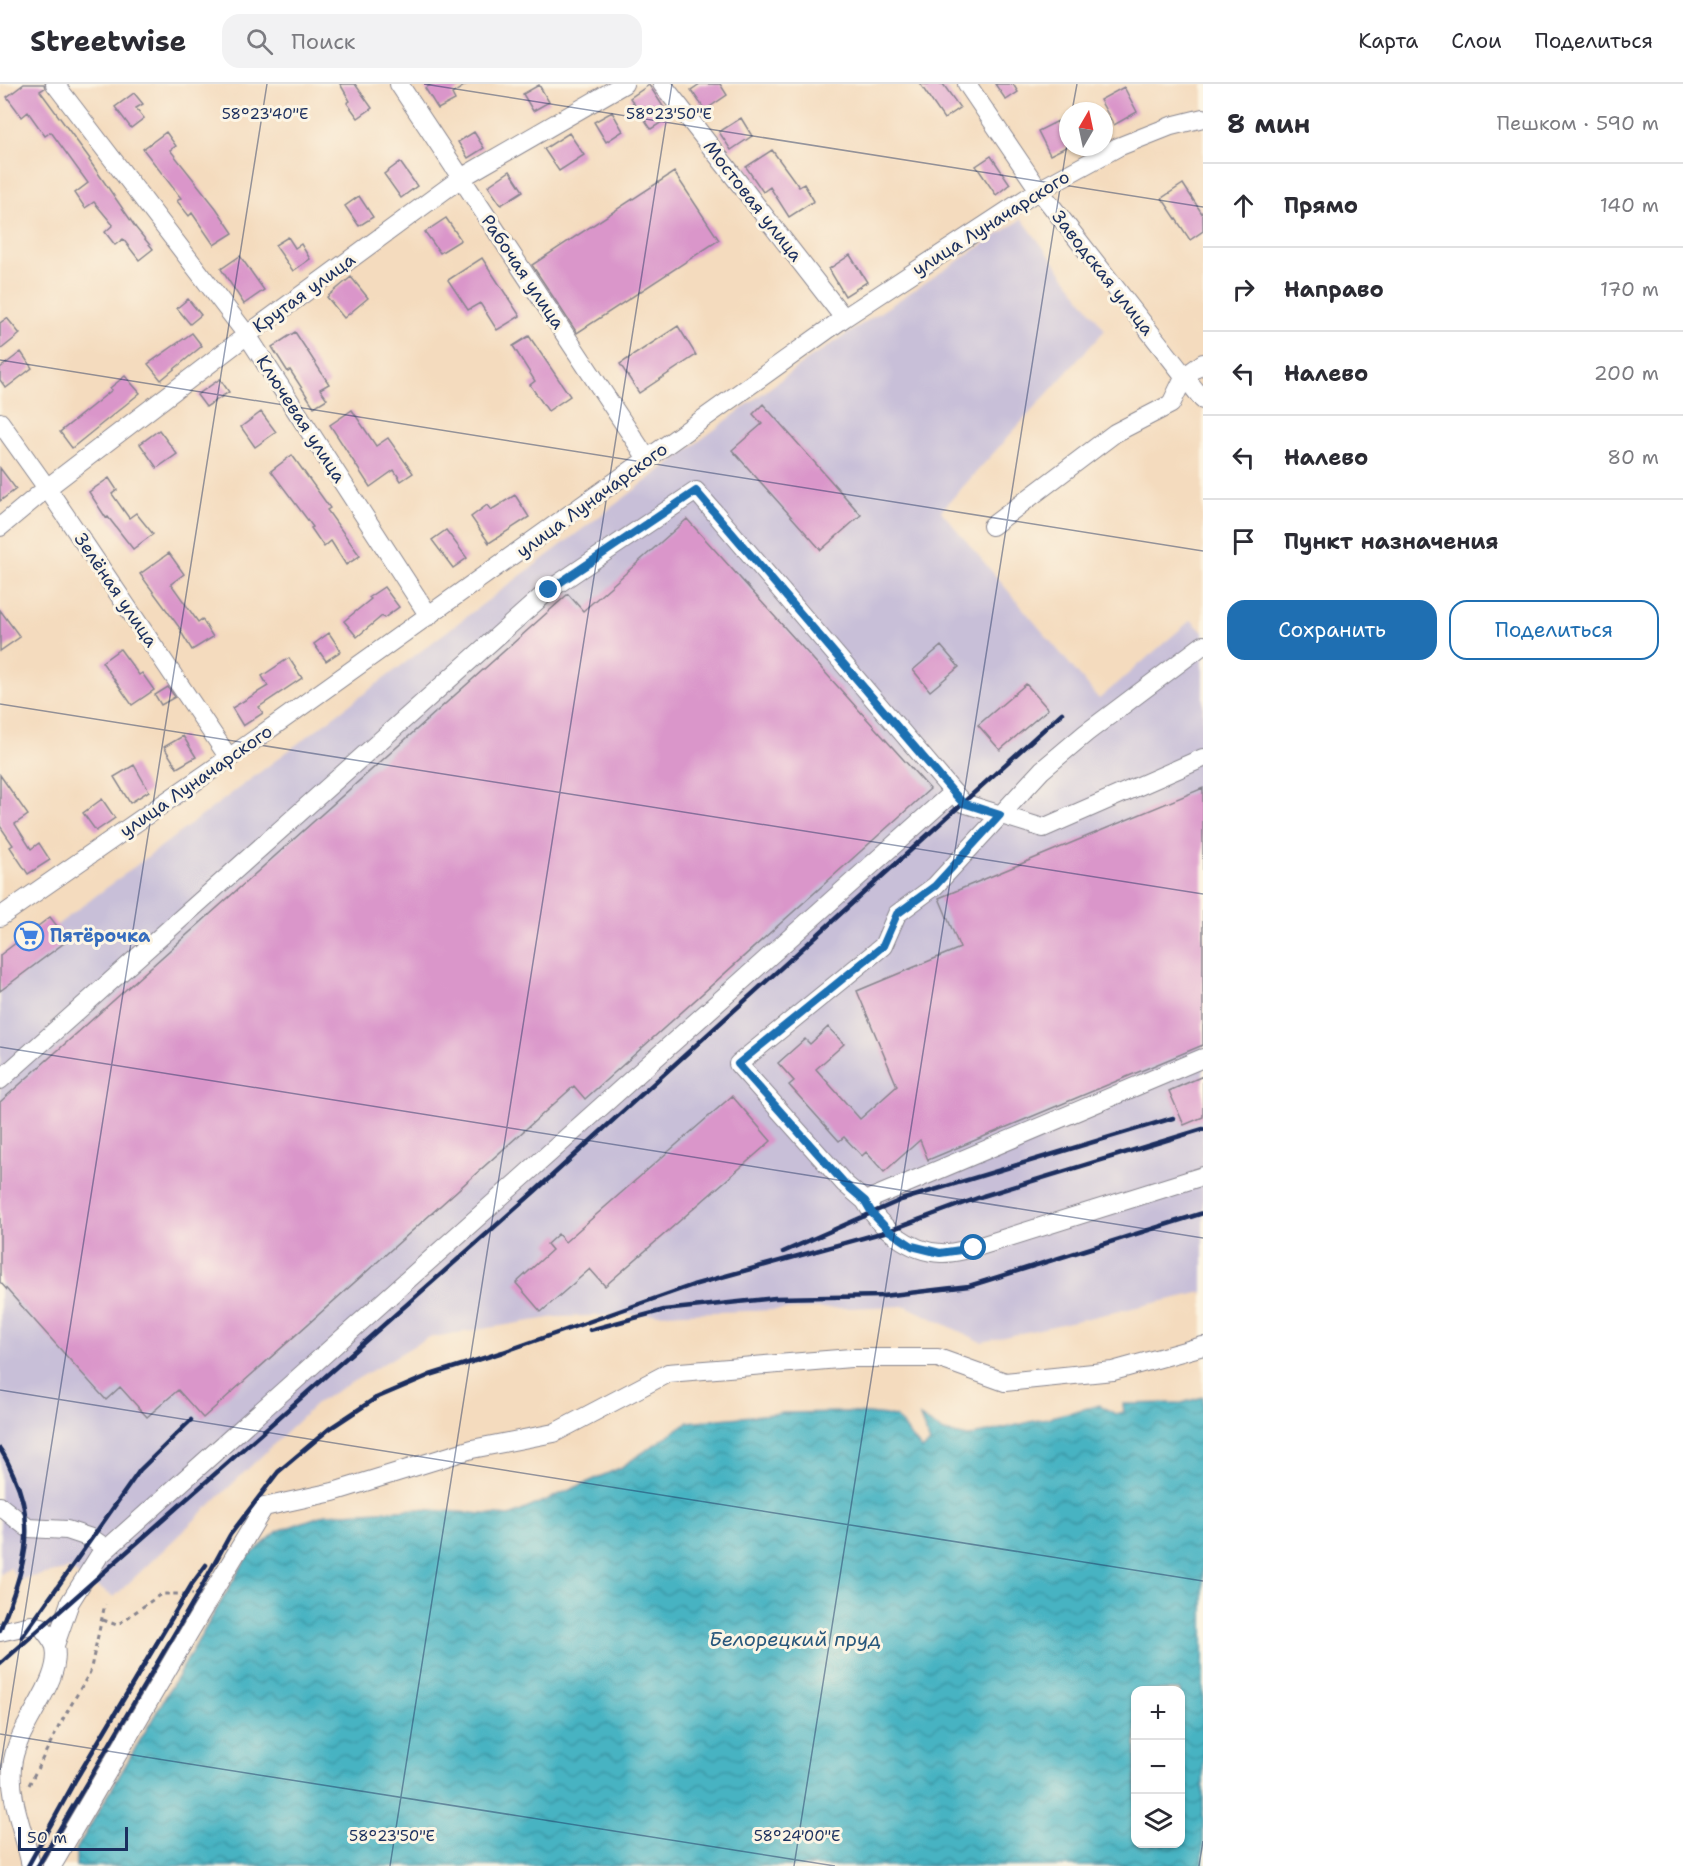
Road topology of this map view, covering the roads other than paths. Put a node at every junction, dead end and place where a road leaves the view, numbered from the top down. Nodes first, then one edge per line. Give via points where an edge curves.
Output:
1 (55, 84) edge
2 (399, 84) edge
3 (624, 84) edge
4 (662, 84) edge
5 (967, 84) edge
6 (1203, 118) edge
7 (460, 178) junction
8 (1039, 190) junction
9 (844, 318) junction
10 (247, 335) junction
11 (1203, 363) edge
12 (1184, 377) junction
13 (1203, 400) edge
14 (0, 422) edge
15 (648, 460) junction
16 (47, 488) junction
17 (992, 526) dead end
18 (0, 527) edge
19 (429, 616) junction
20 (1203, 645) edge
21 (230, 758) junction
22 (1203, 758) edge
23 (953, 792) junction
24 (1000, 815) junction
25 (3, 907) edge
26 (1203, 1058) edge
27 (0, 1080) edge
28 (1203, 1176) edge
29 (865, 1201) junction
30 (1203, 1346) edge
31 (0, 1506) edge
32 (107, 1549) junction
33 (0, 1632) edge
34 (55, 1646) junction
35 (12, 1779) junction
36 (0, 1796) edge
37 (31, 1866) edge
38 (52, 1866) edge

1 - 10 street, Ключевая улица
2 - 7 street, Рабочая улица
3 - 7 street, Крутая улица
4 - 9 street, Мостовая улица
5 - 8 street, Заводская улица
6 - 8 street, улица Луначарского via 1118,147
7 - 10 street, Крутая улица
7 - 15 street, Рабочая улица
8 - 9 street, улица Луначарского
8 - 12 street, Заводская улица
9 - 15 street, улица Луначарского
10 - 16 street, Крутая улица
10 - 19 street, Ключевая улица
11 - 12 street
12 - 13 street, Заводская улица
12 - 17 street via 1171,404 1115,433
14 - 16 street, Зелёная улица
15 - 19 street, улица Луначарского
16 - 18 street, Крутая улица
16 - 21 street, Зелёная улица
19 - 21 street, улица Луначарского
20 - 24 street via 1086,733 1042,770
21 - 25 street, улица Луначарского
22 - 24 street via 1043,828
23 - 24 street via 963,803
23 - 27 street via 696,491 549,590
23 - 32 street
24 - 29 street via 935,886 897,914 883,946 738,1064 845,1184
26 - 29 street
28 - 29 street via 974,1248 940,1253 912,1246 888,1230
30 - 38 street via 1113,1371 1005,1382 938,1358 851,1358 668,1373 554,1433 472,1449 333,1492 264,1507
31 - 32 street via 28,1528 67,1530 91,1538
32 - 34 street via 70,1602
33 - 34 street via 32,1625 42,1627
34 - 35 street via 55,1671 21,1733
35 - 36 street
35 - 37 street

